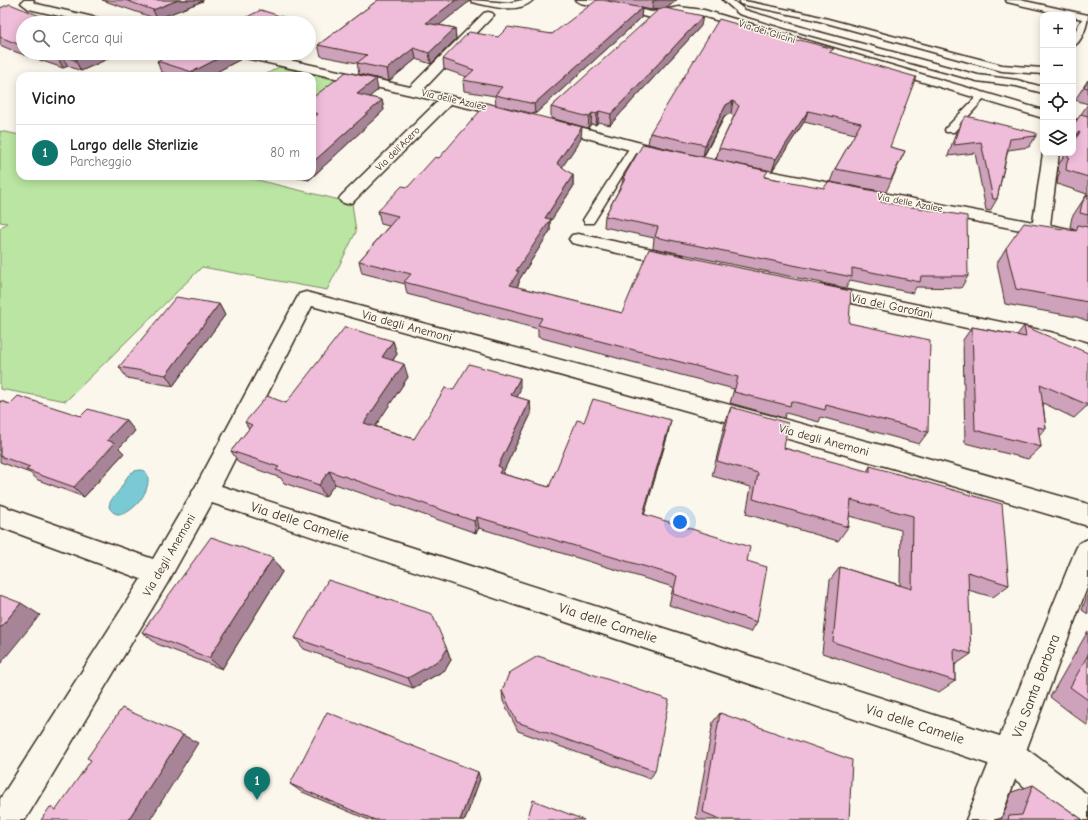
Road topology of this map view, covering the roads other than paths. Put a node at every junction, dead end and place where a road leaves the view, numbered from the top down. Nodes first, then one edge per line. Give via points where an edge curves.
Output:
1 (475, 0) edge
2 (529, 0) edge
3 (580, 0) edge
4 (727, 0) edge
5 (730, 0) edge
6 (1010, 0) edge
7 (28, 2) edge
8 (488, 15) dead end
9 (652, 15) junction
10 (73, 16) edge
11 (1087, 18) edge
12 (640, 26) edge
13 (1076, 38) edge
14 (274, 60) edge
15 (1040, 70) edge
16 (1040, 88) edge
17 (414, 91) junction
18 (982, 96) junction
19 (448, 99) junction
20 (1040, 113) edge
21 (524, 116) edge
22 (730, 117) edge
23 (539, 120) edge
24 (1076, 124) edge
25 (1088, 127) edge
26 (950, 130) dead end
27 (635, 147) junction
28 (1051, 156) edge
29 (696, 161) junction
30 (347, 199) dead end
31 (589, 220) dead end
32 (1041, 227) junction
33 (1088, 238) edge
34 (578, 239) dead end
35 (694, 264) edge
36 (802, 287) edge
37 (1088, 350) edge
38 (206, 491) junction
39 (1088, 515) edge
40 (0, 516) edge
41 (1088, 551) edge
42 (159, 573) junction
43 (1009, 755) junction
44 (1088, 815) edge
45 (6, 820) edge
46 (983, 820) edge

1 - 2 lane via 512,7
3 - 9 street, Via dei Glicini
4 - 16 lane via 742,12 853,44 977,78
5 - 15 lane via 810,16 1002,68
6 - 11 lane
7 - 10 street via 36,8
8 - 17 street
9 - 12 street
9 - 18 street, Via dei Glicini via 679,10 696,11
11 - 13 lane
14 - 17 street, Via delle Azalee
17 - 19 street, Via delle Azalee
18 - 20 street, Via dei Glicini
18 - 26 lane
19 - 21 street, Via delle Azalee
19 - 30 street, Via dell'Acero
22 - 29 lane
23 - 27 street, Via delle Azalee
24 - 25 street
27 - 29 street, Via delle Azalee
27 - 31 lane
28 - 32 street
29 - 32 street, Via delle Azalee
32 - 33 street, Via delle Azalee
34 - 35 street
36 - 37 street, Via dei Garofani via 1050,339
38 - 39 street, Via degli Anemoni via 306,298 892,458
38 - 42 street, Via degli Anemoni
38 - 43 street, Via delle Camelie
40 - 42 street
41 - 43 street, Via Santa Barbara
42 - 45 street, Via degli Anemoni
43 - 44 street, Via delle Camelie
43 - 46 street, Via Santa Barbara

